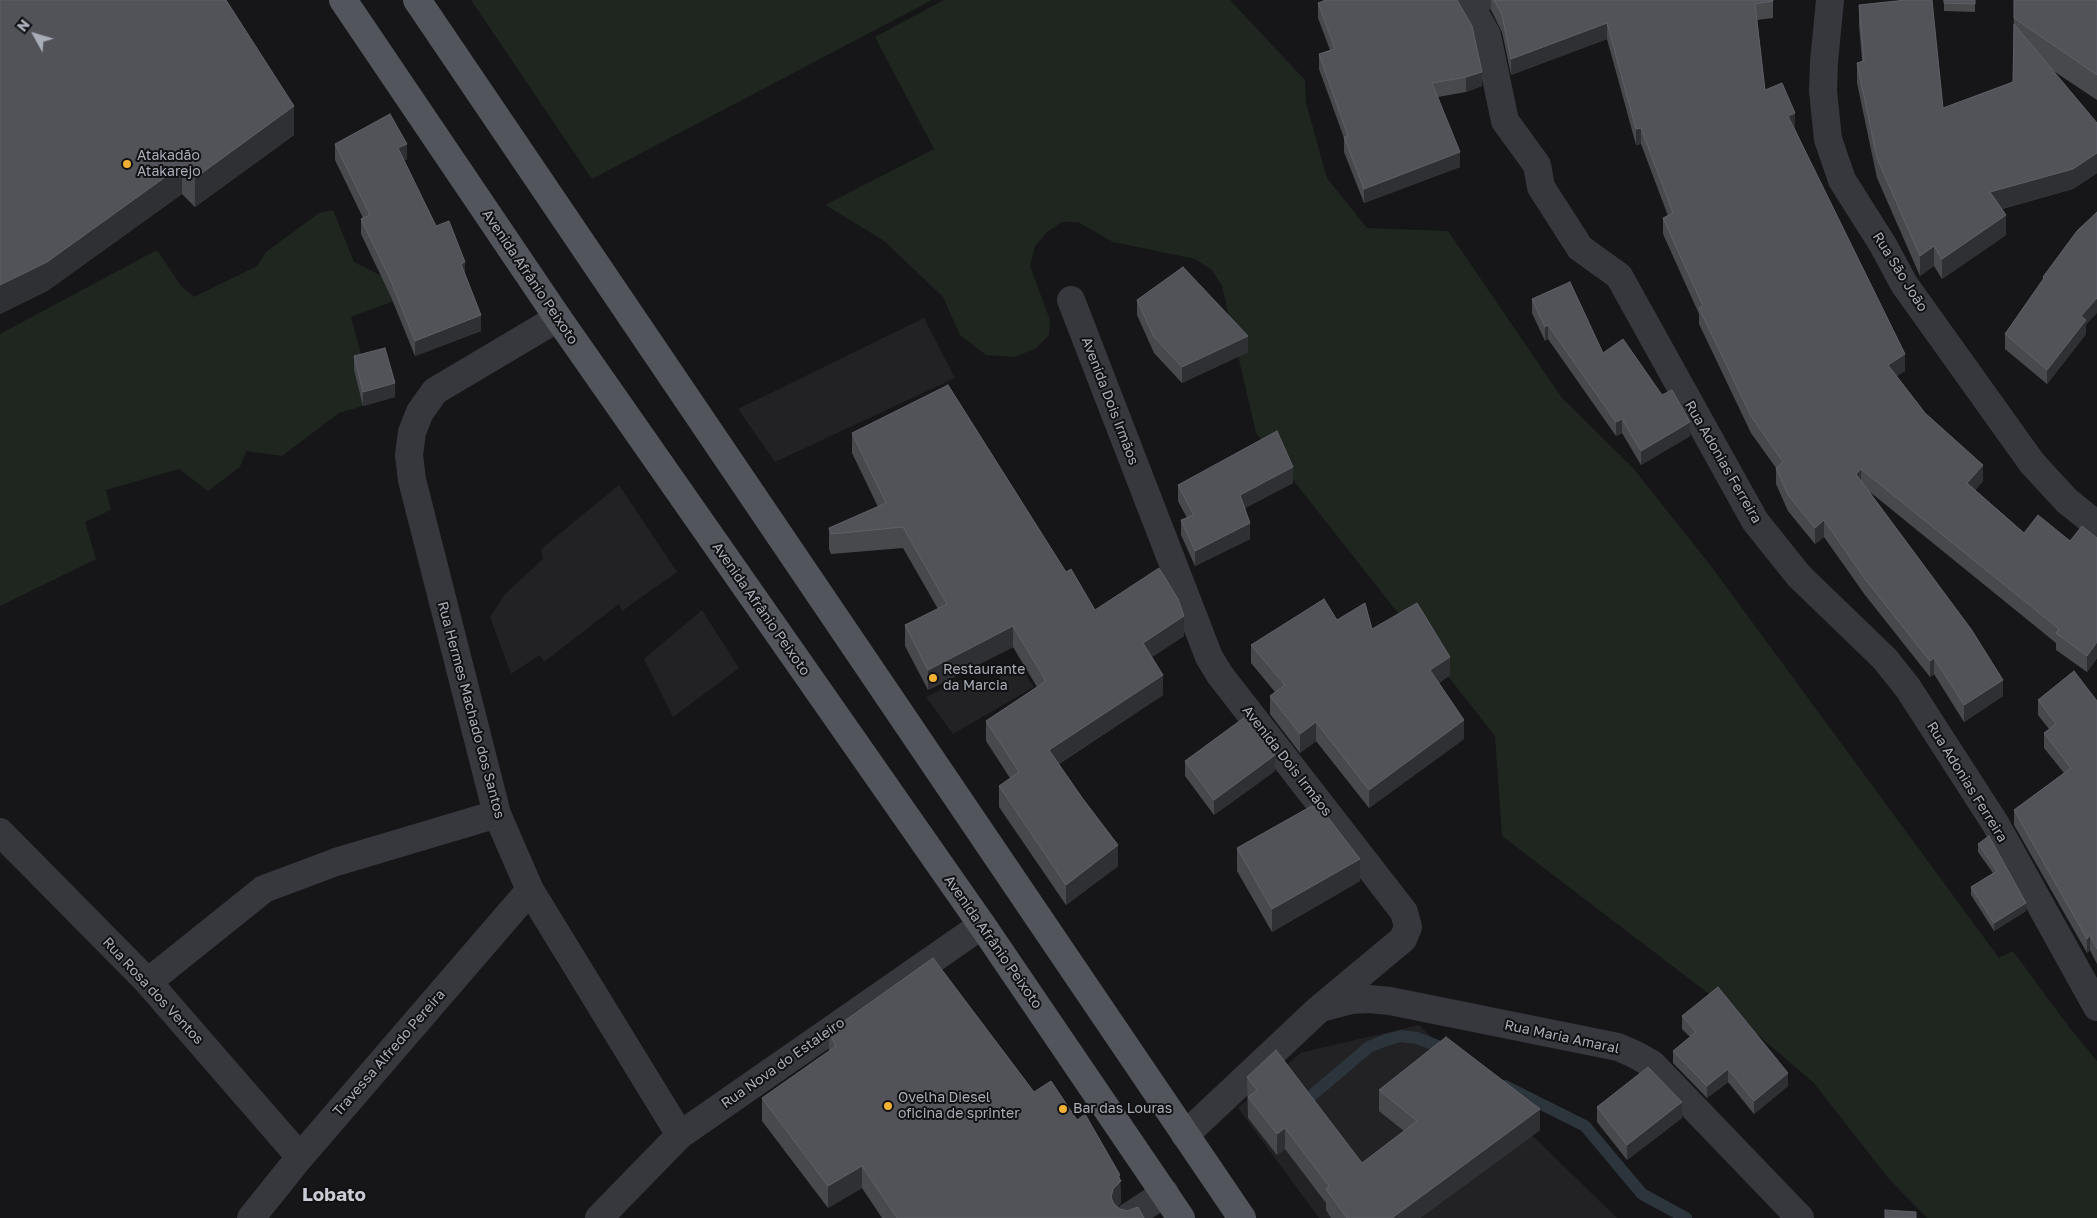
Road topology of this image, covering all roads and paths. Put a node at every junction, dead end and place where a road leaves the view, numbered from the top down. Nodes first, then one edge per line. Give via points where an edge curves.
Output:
1 (343, 0) edge
2 (417, 0) edge
3 (1480, 0) edge
4 (1830, 0) edge
5 (1071, 300) dead end
6 (558, 318) junction
7 (2097, 526) edge
8 (497, 814) junction
9 (0, 832) edge
10 (530, 890) junction
11 (982, 925) junction
12 (148, 982) junction
13 (2097, 1006) edge
14 (1319, 1009) junction
15 (680, 1135) junction
16 (1185, 1135) junction
17 (300, 1157) junction
18 (1164, 1193) junction
19 (251, 1218) edge
20 (599, 1218) edge
21 (1127, 1218) edge
22 (1181, 1218) edge
23 (1242, 1218) edge
24 (1800, 1218) edge

1 - 6 main road, Avenida Afrânio Peixoto
2 - 16 main road
3 - 13 street, Rua Adonias Ferreira via 1470,5 1487,35 1504,120 1537,165 1541,187 1580,248 1619,276 1755,520 1799,576 1885,659 1908,688 1995,823
4 - 7 street, Rua São João via 1823,91 1828,139 1842,180 1904,284 2032,463 2067,501
5 - 14 street, Avenida Dois Irmãos via 1209,657 1404,912 1408,927 1403,939
6 - 8 street, Rua Hermes Machado dos Santos via 435,391 420,412 412,432 409,454 412,480
6 - 11 main road, Avenida Afrânio Peixoto
8 - 10 street, Rua Hermes Machado dos Santos
8 - 12 street via 336,862 264,889
9 - 12 street, Rua Rosa dos Ventos
10 - 15 street, Rua Hermes Machado dos Santos
10 - 17 street, Travessa Alfredo Pereira
11 - 15 street, Rua Nova do Estaleiro
11 - 18 main road, Avenida Afrânio Peixoto
12 - 17 street, Rua Rosa dos Ventos
14 - 16 street, Avenida Dois Irmãos
14 - 24 street, Rua Maria Amaral via 1369,998 1618,1047 1652,1064
15 - 20 street, Rua Nova do Estaleiro
16 - 23 main road
17 - 19 street, Travessa Alfredo Pereira
18 - 21 street
18 - 22 main road, Avenida Afrânio Peixoto

